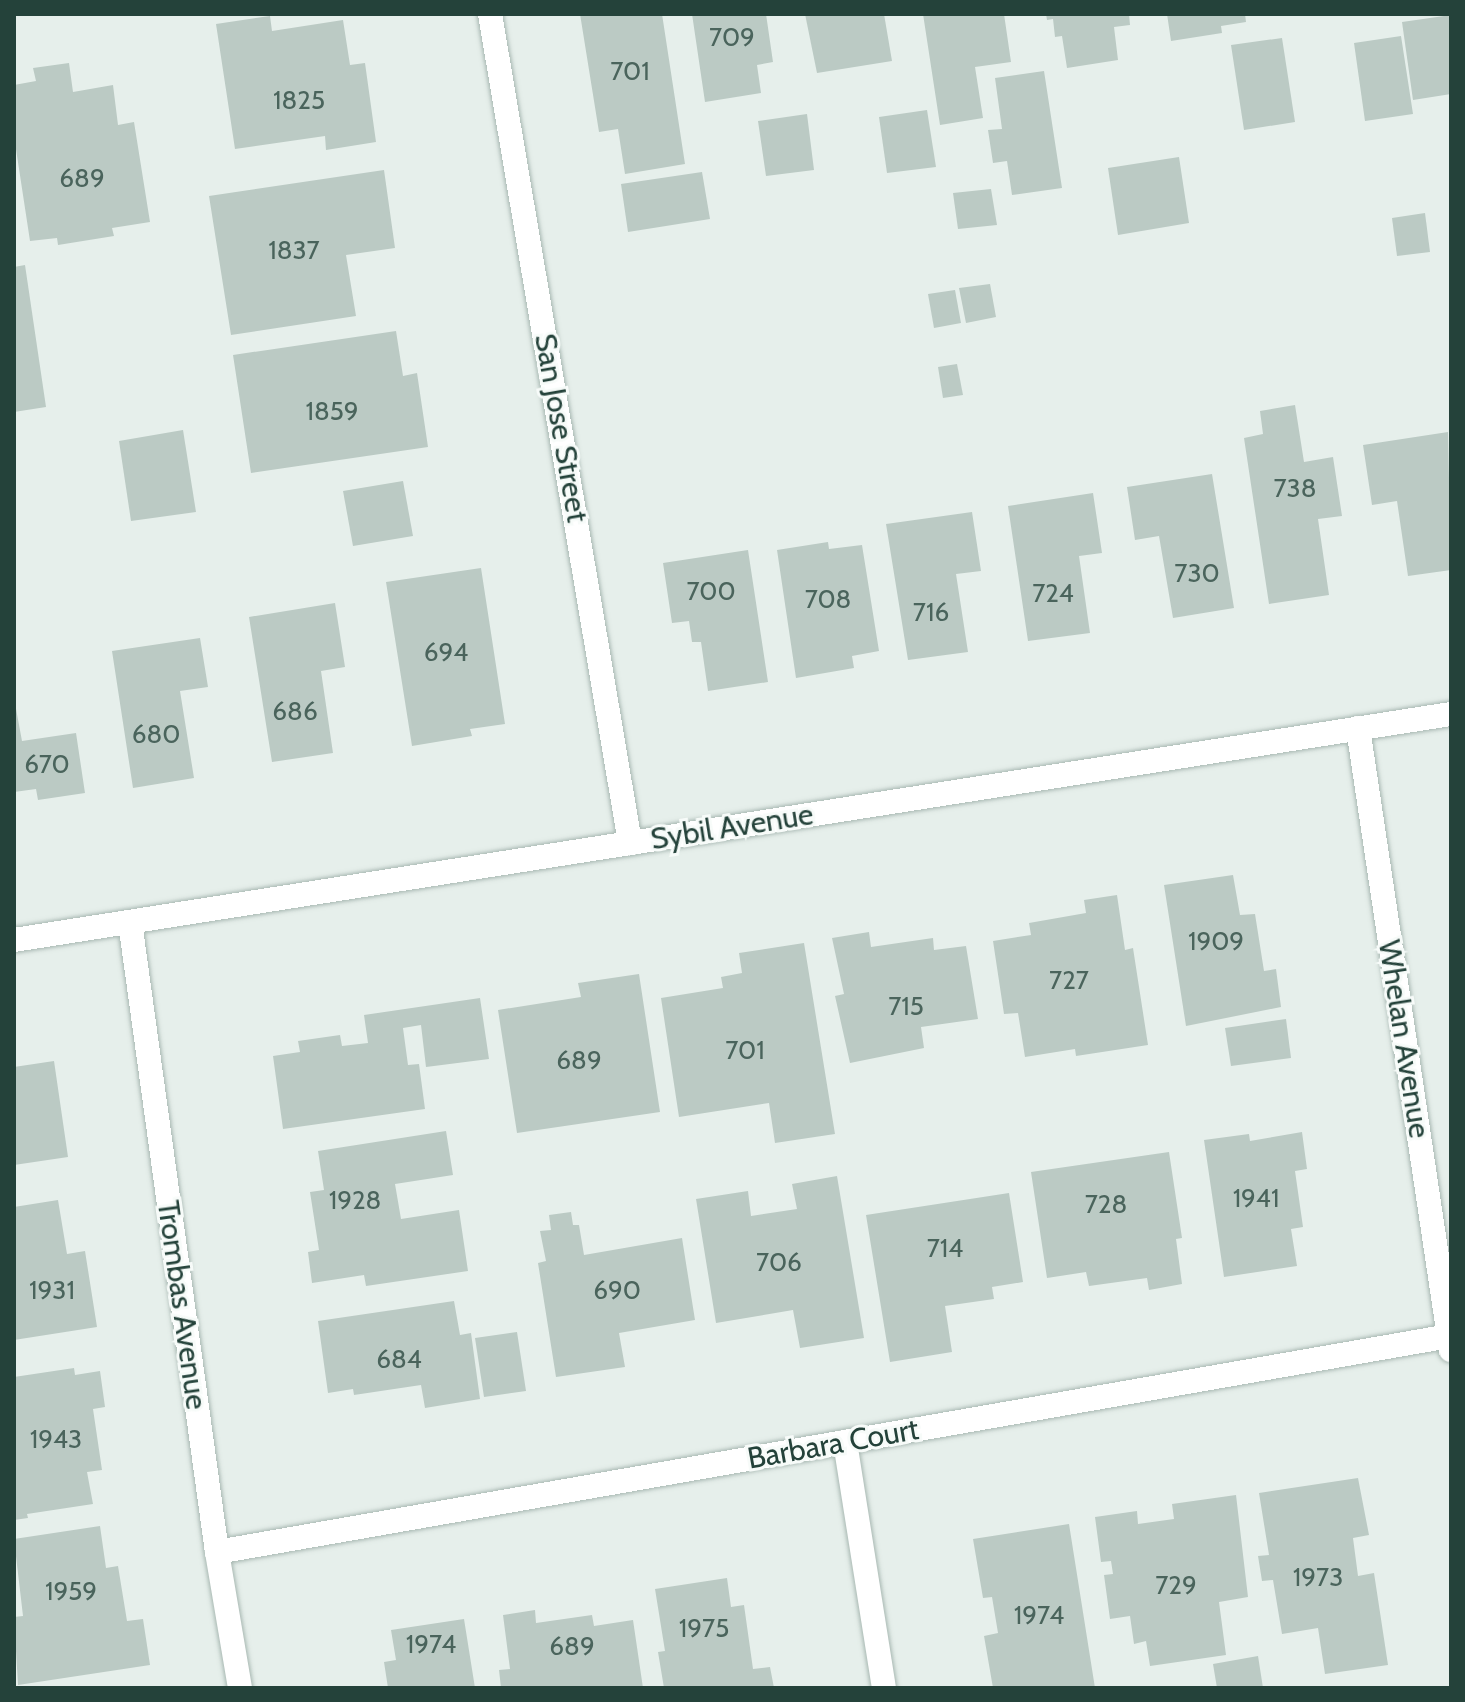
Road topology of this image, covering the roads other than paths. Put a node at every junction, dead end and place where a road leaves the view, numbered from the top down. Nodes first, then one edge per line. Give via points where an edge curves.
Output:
1 (490, 14) edge
2 (1451, 714) edge
3 (1358, 728) junction
4 (630, 843) junction
5 (130, 922) junction
6 (14, 940) edge
7 (1450, 1343) edge
8 (845, 1442) junction
9 (217, 1552) junction
10 (240, 1688) edge
11 (884, 1688) edge

1 - 4 street, San Jose Street
2 - 3 street, Sybil Avenue
3 - 4 street, Sybil Avenue
3 - 7 street, Whelan Avenue
4 - 5 street, Sybil Avenue
5 - 6 street, Sybil Avenue
5 - 9 street, Trombas Avenue
7 - 8 street, Barbara Court
8 - 9 street, Barbara Court
8 - 11 street
9 - 10 street, Trombas Avenue

